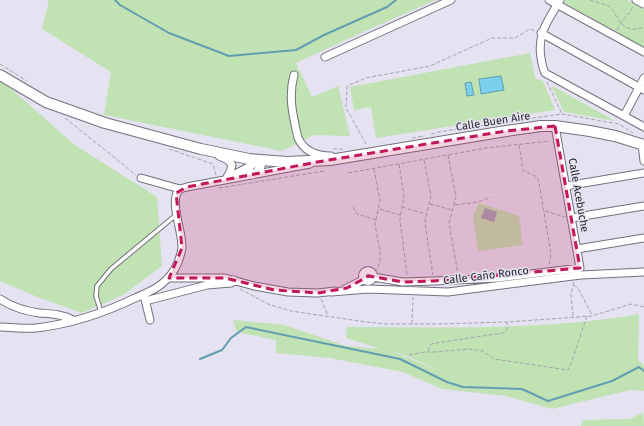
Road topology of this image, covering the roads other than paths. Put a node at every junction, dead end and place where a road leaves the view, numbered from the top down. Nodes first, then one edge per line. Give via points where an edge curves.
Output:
1 (451, 0) edge
2 (549, 0) edge
3 (636, 0) edge
4 (559, 2) edge
5 (644, 4) edge
6 (541, 34) junction
7 (644, 52) edge
8 (325, 57) dead end
9 (0, 75) edge
10 (294, 75) dead end
11 (644, 78) edge
12 (642, 89) edge
13 (624, 116) junction
14 (555, 126) junction
15 (644, 127) edge
16 (641, 141) edge
17 (173, 142) junction
18 (201, 149) junction
19 (374, 154) junction
20 (345, 158) junction
21 (262, 160) junction
22 (644, 161) edge
23 (317, 162) junction
24 (249, 166) junction
25 (644, 173) edge
26 (253, 174) junction
27 (141, 178) road end
28 (225, 179) junction
29 (566, 186) junction
30 (180, 189) junction
31 (644, 206) edge
32 (177, 214) junction
33 (571, 218) junction
34 (644, 238) edge
35 (577, 249) junction
36 (644, 272) edge
37 (169, 278) junction
38 (233, 281) junction
39 (434, 282) joint
40 (331, 292) junction
41 (147, 297) junction
42 (0, 299) edge
43 (101, 313) junction
44 (73, 320) junction
45 (150, 320) dead end
46 (0, 327) edge

1 - 8 street
2 - 4 street
3 - 5 street
4 - 6 street
4 - 7 street
6 - 12 street
6 - 13 street via 539,50 545,73
9 - 17 main road via 46,102 105,123
10 - 19 street via 291,103 298,138 305,149 319,155
11 - 12 street
12 - 13 street
13 - 15 street
14 - 16 main road, Calle Buen Aire
14 - 19 main road, Calle Buen Aire via 506,131
14 - 29 street, Calle Acebuche
16 - 22 street
17 - 18 main road
17 - 20 main road via 299,159
18 - 21 main road
18 - 28 street via 228,160 232,165
19 - 20 main road, Calle Buen Aire
20 - 23 main road
21 - 23 main road
21 - 24 street
21 - 26 street via 261,167
23 - 26 street via 296,168
24 - 26 street
24 - 28 street
25 - 29 street
26 - 28 street
27 - 30 street
28 - 30 street
29 - 33 street, Calle Acebuche
30 - 32 street via 175,196
31 - 33 street
32 - 37 street via 182,248
32 - 43 lane via 111,269 97,286 96,296
33 - 35 street, Calle Acebuche
34 - 35 street
35 - 39 street, Calle Acebuche via 580,268 509,277
36 - 40 street, Calle Caño Ronco via 574,276 435,292 368,289
37 - 38 street, Calle Caño Ronco via 215,277
37 - 41 street
38 - 40 street, Calle Caño Ronco via 288,292
38 - 41 street
39 - 40 street, Calle Caño Ronco via 407,282 374,277 371,272 366,271 362,274 363,280
41 - 43 street
41 - 45 street
42 - 44 street via 22,309 64,316
43 - 44 street
44 - 46 street via 36,328

